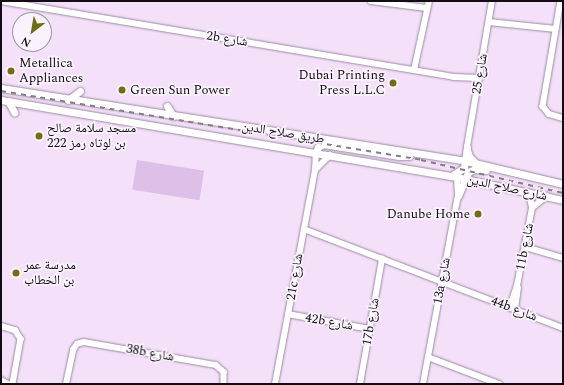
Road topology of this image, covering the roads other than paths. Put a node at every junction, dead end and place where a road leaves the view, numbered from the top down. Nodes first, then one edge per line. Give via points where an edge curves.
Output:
1 (1, 1) edge
2 (371, 1) edge
3 (429, 1) edge
4 (492, 1) edge
5 (561, 1) edge
6 (427, 10) junction
7 (489, 20) junction
8 (556, 31) junction
9 (416, 70) junction
10 (479, 81) junction
11 (1, 88) edge
12 (80, 91) dead end
13 (68, 100) junction
14 (4, 101) edge
15 (167, 106) dead end
16 (14, 112) dead end
17 (173, 116) junction
18 (563, 118) edge
19 (467, 147) junction
20 (316, 153) junction
21 (415, 154) junction
22 (330, 155) junction
23 (450, 159) junction
24 (466, 161) junction
25 (479, 164) junction
26 (315, 170) junction
27 (424, 171) junction
28 (454, 176) junction
29 (415, 178) dead end
30 (465, 179) junction
31 (544, 180) junction
32 (563, 184) edge
33 (522, 191) junction
34 (458, 196) junction
35 (547, 196) junction
36 (563, 200) edge
37 (532, 208) junction
38 (304, 231) junction
39 (525, 247) junction
40 (563, 258) edge
41 (382, 259) junction
42 (442, 282) junction
43 (512, 308) junction
44 (288, 314) junction
45 (1, 326) edge
46 (563, 328) edge
47 (370, 329) junction
48 (428, 358) junction
49 (1, 380) edge
50 (489, 382) edge
51 (8, 384) edge
52 (14, 384) edge
53 (66, 384) edge
54 (224, 384) edge
55 (275, 384) edge
56 (360, 384) edge
57 (423, 384) edge
58 (499, 384) edge

1 - 9 street, 2b شارع
2 - 6 street
3 - 6 street
4 - 7 street, شارع 25
5 - 8 street
6 - 9 street
7 - 8 street
7 - 10 street, شارع 25
8 - 18 street via 543,102 544,109
9 - 10 street, 2b شارع
10 - 19 street, شارع 25
11 - 13 main road, طريق صلاح الدين
12 - 13 main road
13 - 17 main road, طريق صلاح الدين
14 - 16 main road
14 - 20 main road, طريق صلاح الدين
15 - 17 main road
17 - 21 main road, طريق صلاح الدين
19 - 23 street via 462,154
19 - 24 main road
19 - 25 street via 470,158
20 - 21 main road via 318,147 323,144 399,156
20 - 22 main road, طريق صلاح الدين
20 - 26 street, 21c شارع
21 - 23 main road, طريق صلاح الدين
22 - 26 street
22 - 27 main road, طريق صلاح الدين
23 - 24 main road, طريق صلاح الدين
24 - 25 main road, طريق صلاح الدين
24 - 28 main road via 462,170
25 - 31 main road, طريق صلاح الدين
26 - 38 street, 21c شارع
27 - 28 main road, طريق صلاح الدين
27 - 29 main road
28 - 30 main road, شارع صلاح الدين
28 - 34 street, 13a شارع
30 - 31 main road via 468,172 478,168 528,180
30 - 33 main road, شارع صلاح الدين
30 - 34 main road
31 - 32 main road, طريق صلاح الدين
33 - 35 main road, شارع صلاح الدين
33 - 37 street, 11b شارع via 530,198
34 - 42 street, 13a شارع
35 - 36 main road, شارع صلاح الدين
35 - 37 street, 11b شارع
37 - 39 street, 11b شارع
38 - 41 street, 44b شارع
38 - 44 street, 21c شارع
39 - 40 street
39 - 43 street, 11b شارع
41 - 42 street, 44b شارع
41 - 47 street, 17b شارع
42 - 43 street, 44b شارع
42 - 48 street, 13a شارع
43 - 46 street, 44b شارع
44 - 47 street, 42b شارع
44 - 55 street, 21c شارع
45 - 52 street via 18,333 21,343
47 - 56 street, 17b شارع
48 - 50 street
48 - 57 street, 13a شارع
49 - 51 street
50 - 58 street
53 - 54 street, 38b شارع via 71,353 77,344 88,343 213,364 222,369

